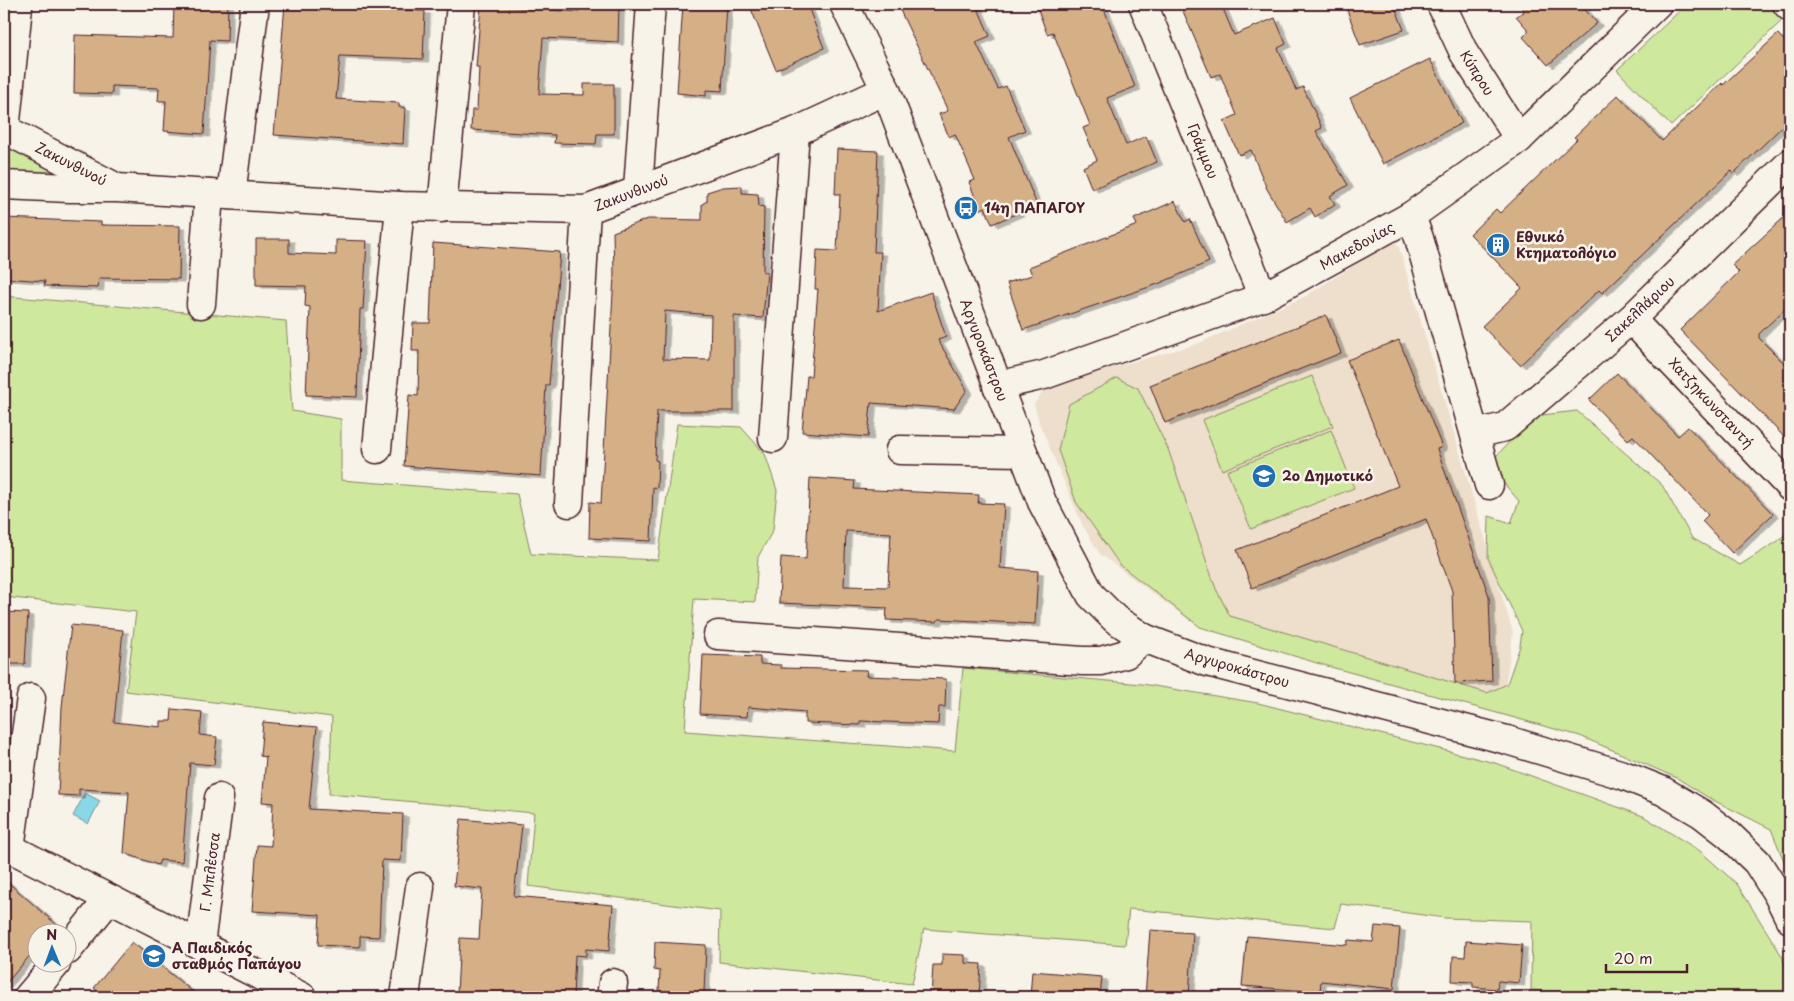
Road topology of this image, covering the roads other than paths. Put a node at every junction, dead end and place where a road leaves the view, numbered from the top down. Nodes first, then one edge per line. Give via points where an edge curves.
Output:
1 (254, 4) edge
2 (461, 4) edge
3 (651, 4) edge
4 (844, 4) edge
5 (1143, 4) edge
6 (1441, 4) edge
7 (1656, 4) edge
8 (1787, 4) edge
9 (1790, 7) edge
10 (15, 9) edge
11 (886, 90) junction
12 (5, 130) edge
13 (795, 132) junction
14 (1519, 139) junction
15 (1790, 163) edge
16 (4, 185) edge
17 (117, 188) junction
18 (638, 189) junction
19 (220, 194) junction
20 (400, 206) junction
21 (442, 208) junction
22 (586, 210) junction
23 (1410, 216) junction
24 (1263, 297) junction
25 (202, 304) dead end
26 (1631, 319) junction
27 (997, 386) junction
28 (1475, 434) junction
29 (773, 438) dead end
30 (377, 449) dead end
31 (900, 450) dead end
32 (1023, 452) junction
33 (1489, 485) dead end
34 (1790, 488) edge
35 (568, 503) dead end
36 (718, 635) dead end
37 (1144, 638) junction
38 (31, 698) dead end
39 (219, 798) dead end
40 (7, 846) edge
41 (420, 887) dead end
42 (109, 899) junction
43 (1790, 919) edge
44 (78, 938) edge
45 (200, 945) junction
46 (48, 974) edge
47 (28, 997) edge
48 (302, 997) edge
49 (405, 997) edge

1 - 19 street
2 - 21 street
3 - 18 street
4 - 11 street, Αργυροκάστρου
5 - 24 street, Γράμμου
6 - 14 street, Κύπρου via 1464,53
7 - 14 street, Μακεδονίας
8 - 9 street
10 - 12 street
11 - 13 street, Ζακυνθινού
11 - 27 street, Αργυροκάστρου
12 - 17 street, Ζακυνθινού
13 - 18 street, Ζακυνθινού
13 - 29 street
14 - 23 street, Μακεδονίας
15 - 26 street, Σακελλάριου
16 - 17 street
17 - 19 street, Ζακυνθινού
18 - 22 street, Ζακυνθινού
19 - 20 street, Ζακυνθινού
19 - 25 street
20 - 21 street, Ζακυνθινού
20 - 30 street
21 - 22 street, Ζακυνθινού
22 - 35 street
23 - 24 street, Μακεδονίας
23 - 28 street
24 - 27 street, Μακεδονίας via 1044,375
26 - 28 street, Σακελλάριου via 1505,427
26 - 34 street, Χατζηκωνσταντή
27 - 32 street, Αργυροκάστρου
28 - 33 street
31 - 32 street
32 - 37 street, Αργυροκάστρου via 1042,502 1091,596 1115,619
36 - 37 street via 1083,661 1101,661 1126,654
37 - 43 street, Αργυροκάστρου via 1207,662 1507,740 1623,775 1663,791 1702,814 1757,862
38 - 40 street
39 - 45 street, Γ. Μπλέσσα
40 - 42 street
41 - 49 street
42 - 44 street
42 - 45 street
45 - 48 street
46 - 47 street

